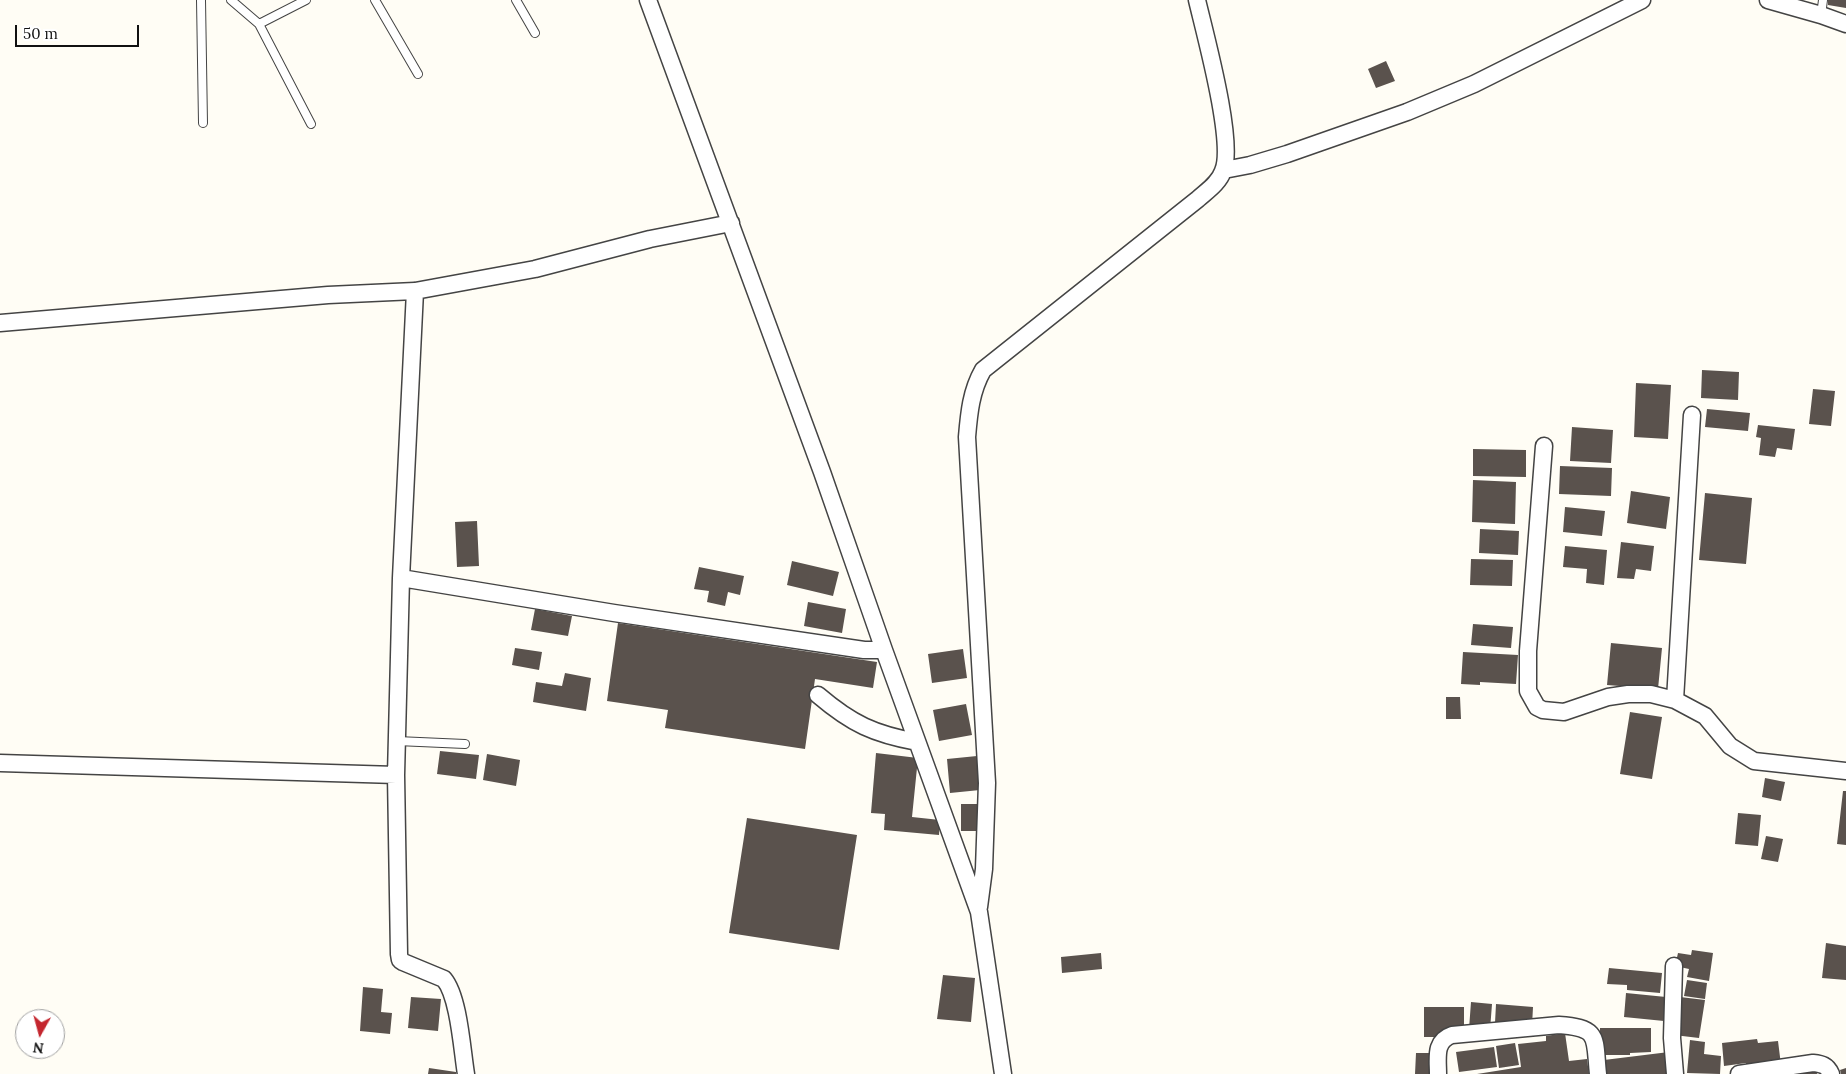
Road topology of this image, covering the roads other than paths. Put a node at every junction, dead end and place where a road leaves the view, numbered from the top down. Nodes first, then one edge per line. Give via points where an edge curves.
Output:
1 (201, 0) edge
2 (231, 0) edge
3 (306, 0) edge
4 (375, 0) edge
5 (516, 0) edge
6 (648, 0) edge
7 (1198, 0) edge
8 (1642, 0) edge
9 (1768, 0) edge
10 (1822, 7) edge
11 (259, 24) junction
12 (1846, 24) edge
13 (535, 33) dead end
14 (418, 74) dead end
15 (203, 123) dead end
16 (311, 124) dead end
17 (1224, 170) junction
18 (731, 223) junction
19 (415, 291) junction
20 (0, 323) edge
21 (1692, 415) dead end
22 (1544, 446) dead end
23 (401, 578) junction
24 (884, 650) junction
25 (818, 696) dead end
26 (1675, 700) junction
27 (397, 741) junction
28 (917, 742) junction
29 (465, 744) dead end
30 (0, 763) edge
31 (1846, 771) edge
32 (396, 775) junction
33 (979, 912) junction
34 (1674, 966) dead end
35 (466, 1074) edge
36 (1003, 1074) edge
37 (1438, 1074) edge
38 (1598, 1074) edge
39 (1674, 1074) edge
40 (1739, 1074) edge
41 (1831, 1074) edge

1 - 15 lane
2 - 11 lane
3 - 11 lane
4 - 14 lane
5 - 13 lane
6 - 18 street
7 - 17 street via 1224,127
8 - 17 street via 1474,84 1407,112 1287,154
9 - 10 street
10 - 12 street
11 - 16 lane
17 - 33 street via 1198,199 1002,353 983,370 975,384 967,437 987,783
18 - 19 street via 650,239 535,269
18 - 24 street
19 - 20 street via 328,295
19 - 23 street
21 - 26 street
22 - 26 street via 1528,651 1528,691 1532,702 1542,710 1564,712 1618,695 1651,694
23 - 24 street via 864,650
23 - 27 street
24 - 28 street
25 - 28 street via 864,728
26 - 31 street via 1705,716 1730,746 1754,761
27 - 29 lane
27 - 32 street
28 - 33 street
30 - 32 street
32 - 35 street via 399,958 449,985
33 - 36 street
34 - 39 street
37 - 38 street via 1439,1047 1445,1037 1560,1025 1576,1026 1591,1032
40 - 41 street via 1813,1063 1827,1067

